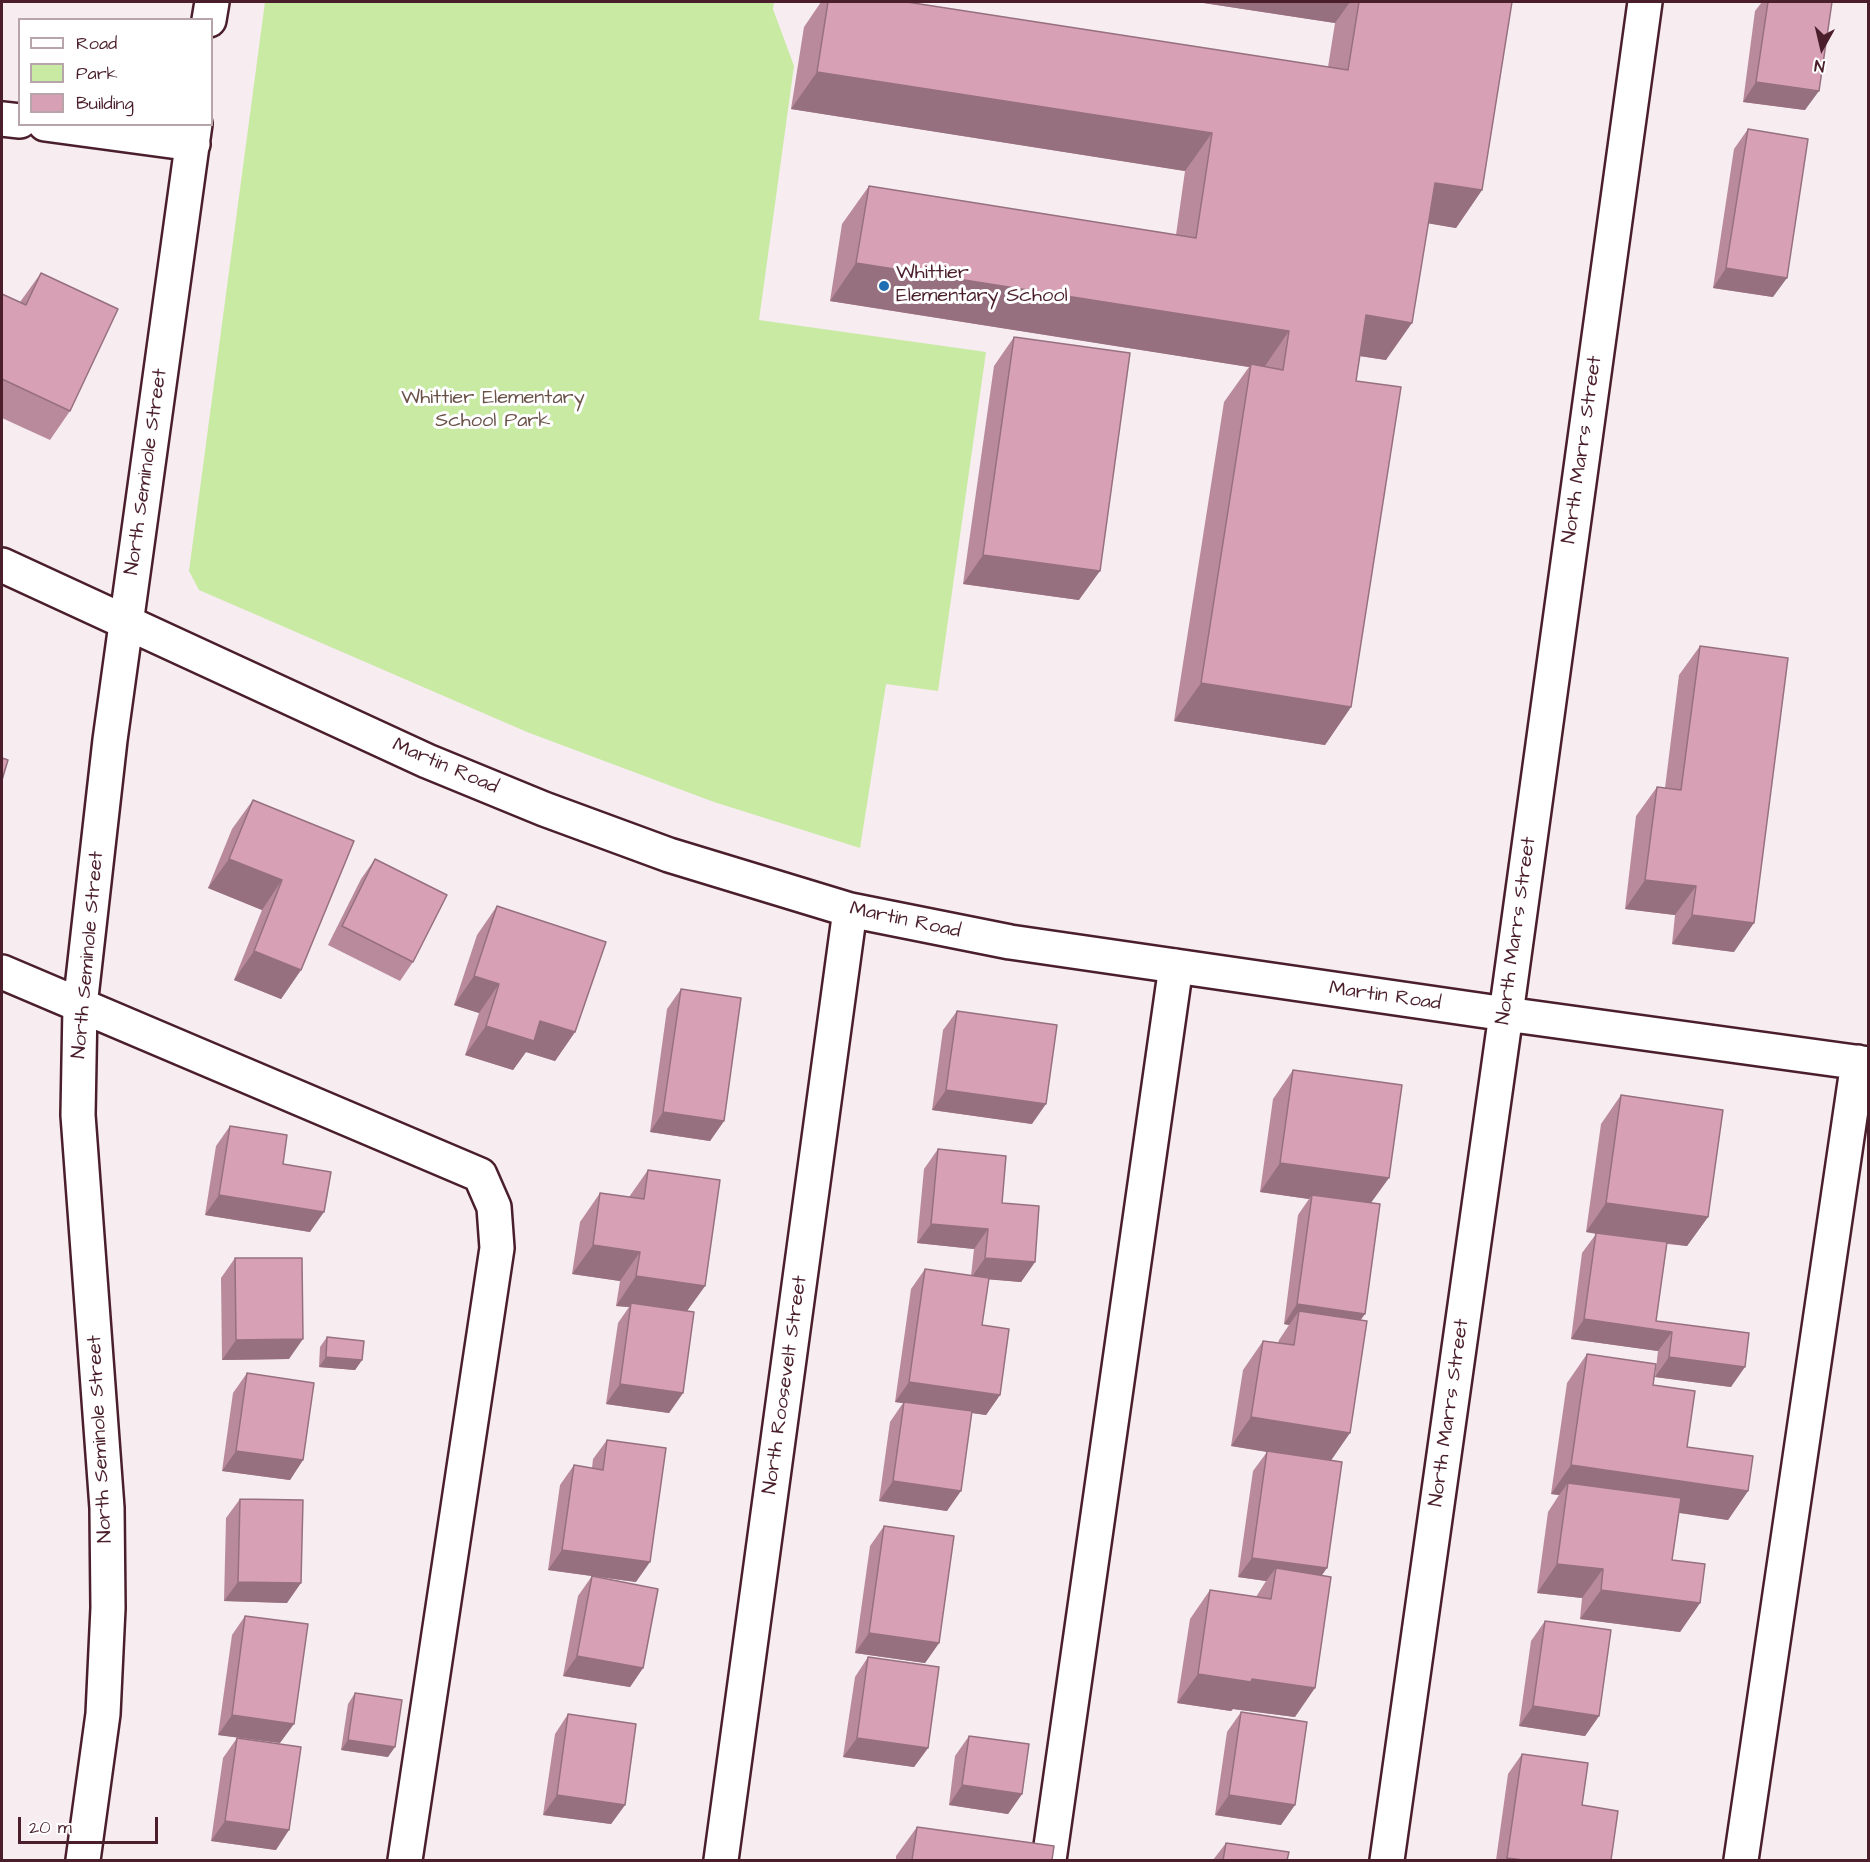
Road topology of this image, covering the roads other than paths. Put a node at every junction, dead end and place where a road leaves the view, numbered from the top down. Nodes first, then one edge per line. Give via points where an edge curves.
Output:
1 (212, 2) edge
2 (1645, 2) edge
3 (209, 18) edge
4 (2, 119) edge
5 (18, 121) edge
6 (75, 126) edge
7 (194, 134) edge
8 (2, 565) edge
9 (127, 623) junction
10 (850, 910) junction
11 (1176, 966) junction
12 (2, 972) edge
13 (80, 1006) junction
14 (1506, 1014) junction
15 (1863, 1063) edge
16 (83, 1860) edge
17 (405, 1860) edge
18 (721, 1860) edge
19 (1050, 1860) edge
20 (1387, 1860) edge
21 (1741, 1860) edge

1 - 3 street
2 - 14 street, North Marrs Street
4 - 5 street
6 - 7 street
7 - 9 street, North Seminole Street
8 - 9 street, Martin Road
9 - 10 street, Martin Road via 427,761 544,808 669,855
9 - 13 street, North Seminole Street
10 - 11 street, Martin Road via 1010,942
10 - 18 street, North Roosevelt Street
11 - 14 street, Martin Road
11 - 19 street
12 - 13 street
13 - 16 street, North Seminole Street via 78,1115 107,1508 108,1608 103,1714
13 - 17 street via 480,1175 494,1207 497,1248
14 - 15 street, Martin Road
14 - 20 street, North Marrs Street
15 - 21 street

